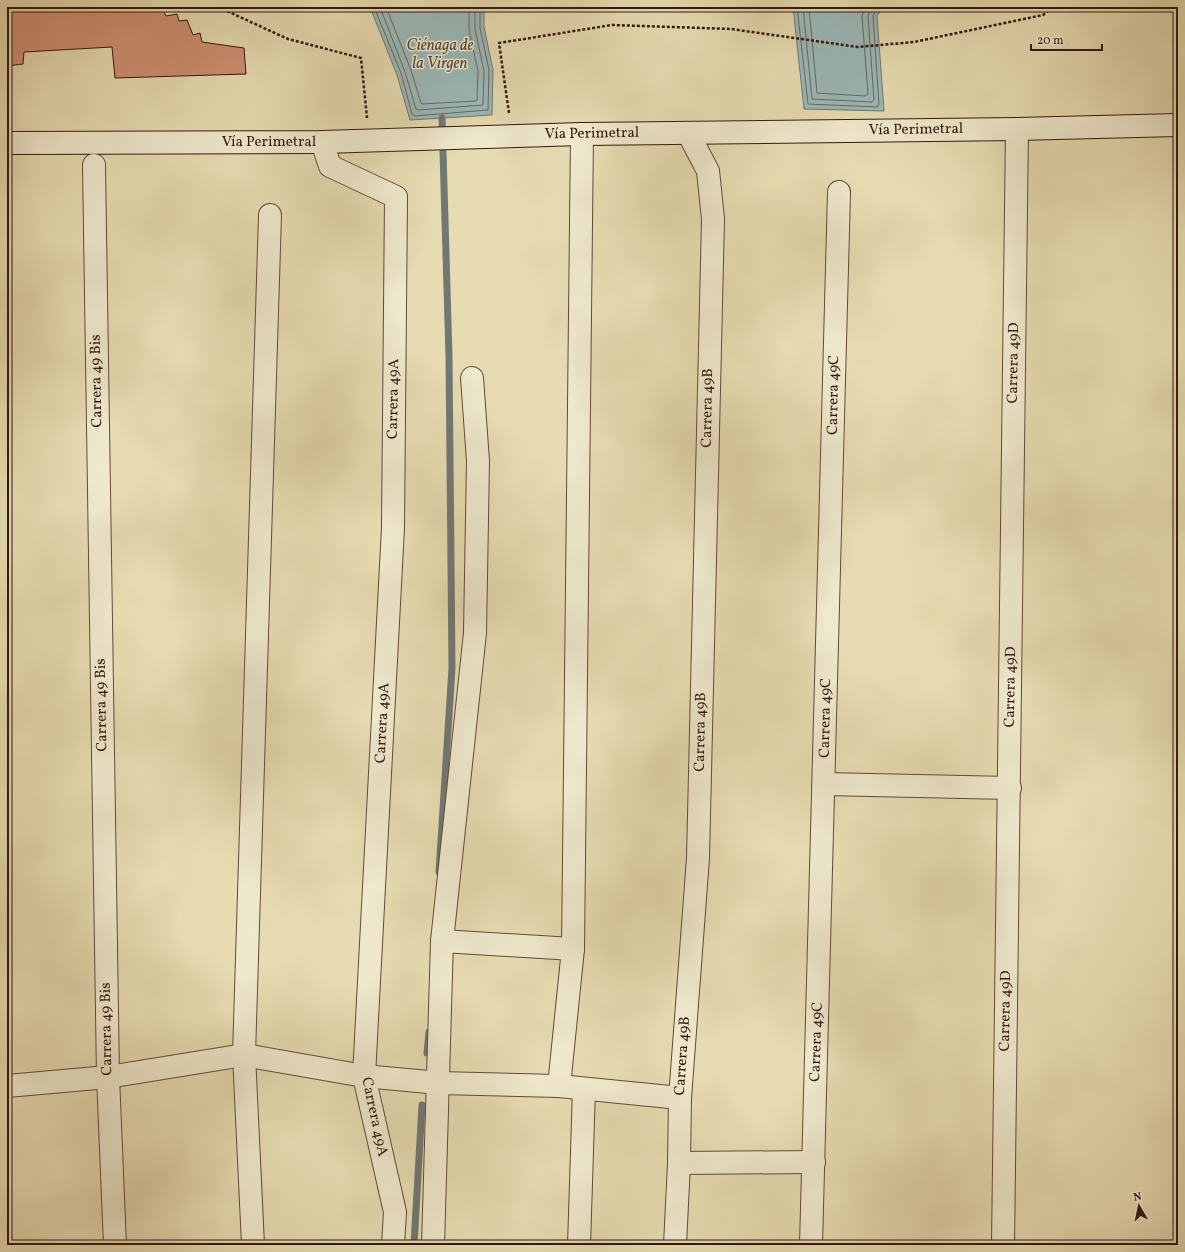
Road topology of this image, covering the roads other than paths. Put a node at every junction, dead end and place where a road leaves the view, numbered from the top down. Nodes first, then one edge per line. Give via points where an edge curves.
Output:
1 (1178, 125) edge
2 (1017, 129) junction
3 (688, 133) junction
4 (582, 134) junction
5 (322, 142) junction
6 (7, 143) edge
7 (94, 166) dead end
8 (839, 192) dead end
9 (270, 215) dead end
10 (472, 378) dead end
11 (824, 784) junction
12 (1010, 788) junction
13 (442, 941) junction
14 (574, 949) junction
15 (244, 1055) junction
16 (364, 1076) junction
17 (108, 1077) junction
18 (439, 1083) junction
19 (7, 1086) edge
20 (559, 1086) junction
21 (584, 1089) junction
22 (680, 1098) junction
23 (814, 1162) junction
24 (679, 1163) junction
25 (115, 1245) edge
26 (253, 1245) edge
27 (393, 1245) edge
28 (433, 1245) edge
29 (579, 1245) edge
30 (674, 1245) edge
31 (812, 1245) edge
32 (1003, 1245) edge

1 - 2 street, Vía Perimetral
2 - 3 street, Vía Perimetral
2 - 12 street, Carrera 49D
3 - 4 street, Vía Perimetral
3 - 22 street, Carrera 49B via 708,171 713,219 698,858
4 - 5 street, Vía Perimetral
4 - 14 street
5 - 6 street, Vía Perimetral
5 - 16 street, Carrera 49A via 330,166 396,197 393,528
7 - 17 street, Carrera 49 Bis
8 - 11 street, Carrera 49C
9 - 15 street
10 - 13 street via 478,461 474,633
11 - 12 street
11 - 23 street, Carrera 49C
12 - 32 street, Carrera 49D
13 - 14 street
13 - 18 street
14 - 20 street
15 - 16 street
15 - 17 street
15 - 26 street
16 - 18 street
16 - 27 street, Carrera 49A via 395,1212
17 - 19 street
17 - 25 street, Carrera 49 Bis
18 - 20 street
18 - 28 street
20 - 21 street
21 - 22 street
21 - 29 street
22 - 24 street, Carrera 49B
23 - 24 street
23 - 31 street, Carrera 49C
24 - 30 street, Carrera 49B

